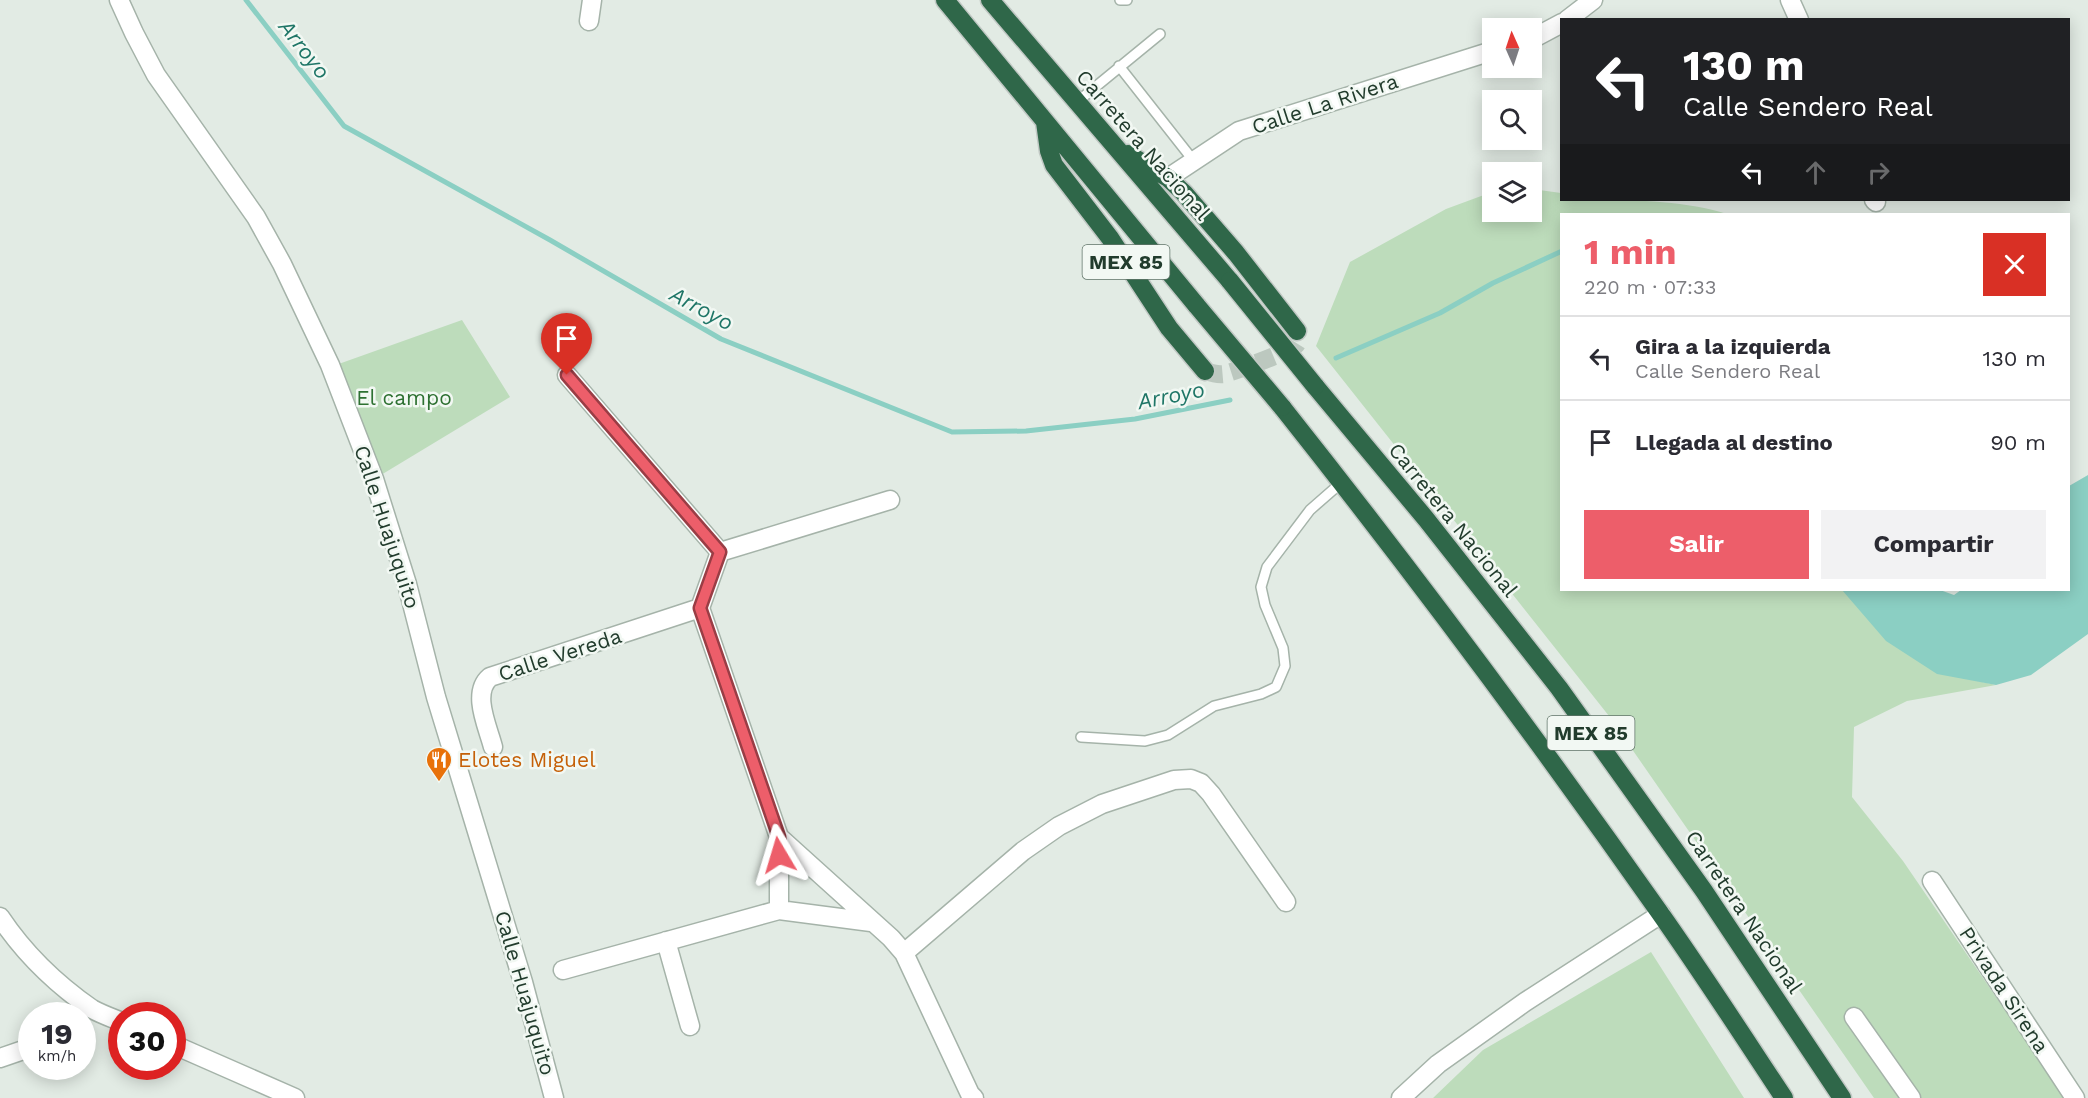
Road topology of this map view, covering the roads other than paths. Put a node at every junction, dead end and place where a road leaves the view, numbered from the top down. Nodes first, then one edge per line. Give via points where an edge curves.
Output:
1 (120, 0) edge
2 (592, 0) edge
3 (945, 0) edge
4 (990, 0) edge
5 (1120, 0) edge
6 (1127, 0) edge
7 (1593, 0) edge
8 (1790, 0) edge
9 (1570, 18) edge
10 (1798, 18) edge
11 (589, 21) dead end
12 (1560, 24) edge
13 (1160, 34) dead end
14 (1542, 34) edge
15 (1482, 54) edge
16 (1119, 66) junction
17 (1077, 102) junction
18 (1045, 120) junction
19 (1113, 145) junction
20 (1193, 160) junction
21 (1168, 178) junction
22 (1297, 331) dead end
23 (1205, 371) dead end
24 (567, 375) dead end
25 (1342, 482) junction
26 (890, 500) dead end
27 (720, 552) junction
28 (700, 608) junction
29 (1081, 737) dead end
30 (493, 747) dead end
31 (779, 837) junction
32 (1932, 881) dead end
33 (1286, 902) dead end
34 (779, 910) junction
35 (1661, 914) junction
36 (0, 917) edge
37 (871, 922) junction
38 (666, 941) junction
39 (904, 953) junction
40 (563, 970) dead end
41 (75, 1002) edge
42 (1854, 1017) dead end
43 (690, 1026) dead end
44 (186, 1050) edge
45 (18, 1052) edge
46 (0, 1058) edge
47 (971, 1097) edge
48 (295, 1098) edge
49 (554, 1098) edge
50 (1401, 1098) edge
51 (1785, 1098) edge
52 (1842, 1098) edge
53 (1911, 1098) edge
54 (2075, 1098) edge

1 - 49 street, Calle Huajuquito via 156,75 256,217 330,365 374,479 407,584 436,697 523,982
2 - 11 street
3 - 18 highway, MEX 85
4 - 17 highway, Carretera Nacional / MEX 85
5 - 6 lane
7 - 9 street
8 - 10 street
12 - 14 street
13 - 16 lane
15 - 20 street, Calle La Rivera via 1239,131
16 - 17 lane
16 - 20 lane
17 - 19 highway, Carretera Nacional / MEX 85
18 - 23 highway, MEX 85 via 1054,165 1110,238 1169,328
18 - 25 highway, MEX 85, bridge
19 - 21 highway, MEX 85
19 - 52 highway, Carretera Nacional / MEX 85, bridge via 1426,519 1559,688 1704,891
20 - 21 street, Calle La Rivera
21 - 22 highway, MEX 85 via 1236,253
24 - 27 street
25 - 29 lane via 1311,510 1267,567 1262,587 1265,605 1283,648 1285,666 1276,687 1214,706 1168,735 1145,741
25 - 35 highway, MEX 85
26 - 27 street
27 - 28 street
28 - 30 street, Calle Vereda via 490,677 484,682 481,701
28 - 31 street
31 - 34 street
31 - 37 street
32 - 54 street, Privada Sirena
33 - 39 street via 1201,783 1191,778 1174,780 1102,804 1059,826 1023,851
34 - 37 street
34 - 38 street
35 - 50 street via 1515,1009 1438,1064
35 - 51 highway, MEX 85
36 - 41 street via 13,937
37 - 39 street
38 - 40 street
38 - 43 street
39 - 47 street
42 - 53 street
44 - 48 street
45 - 46 street

